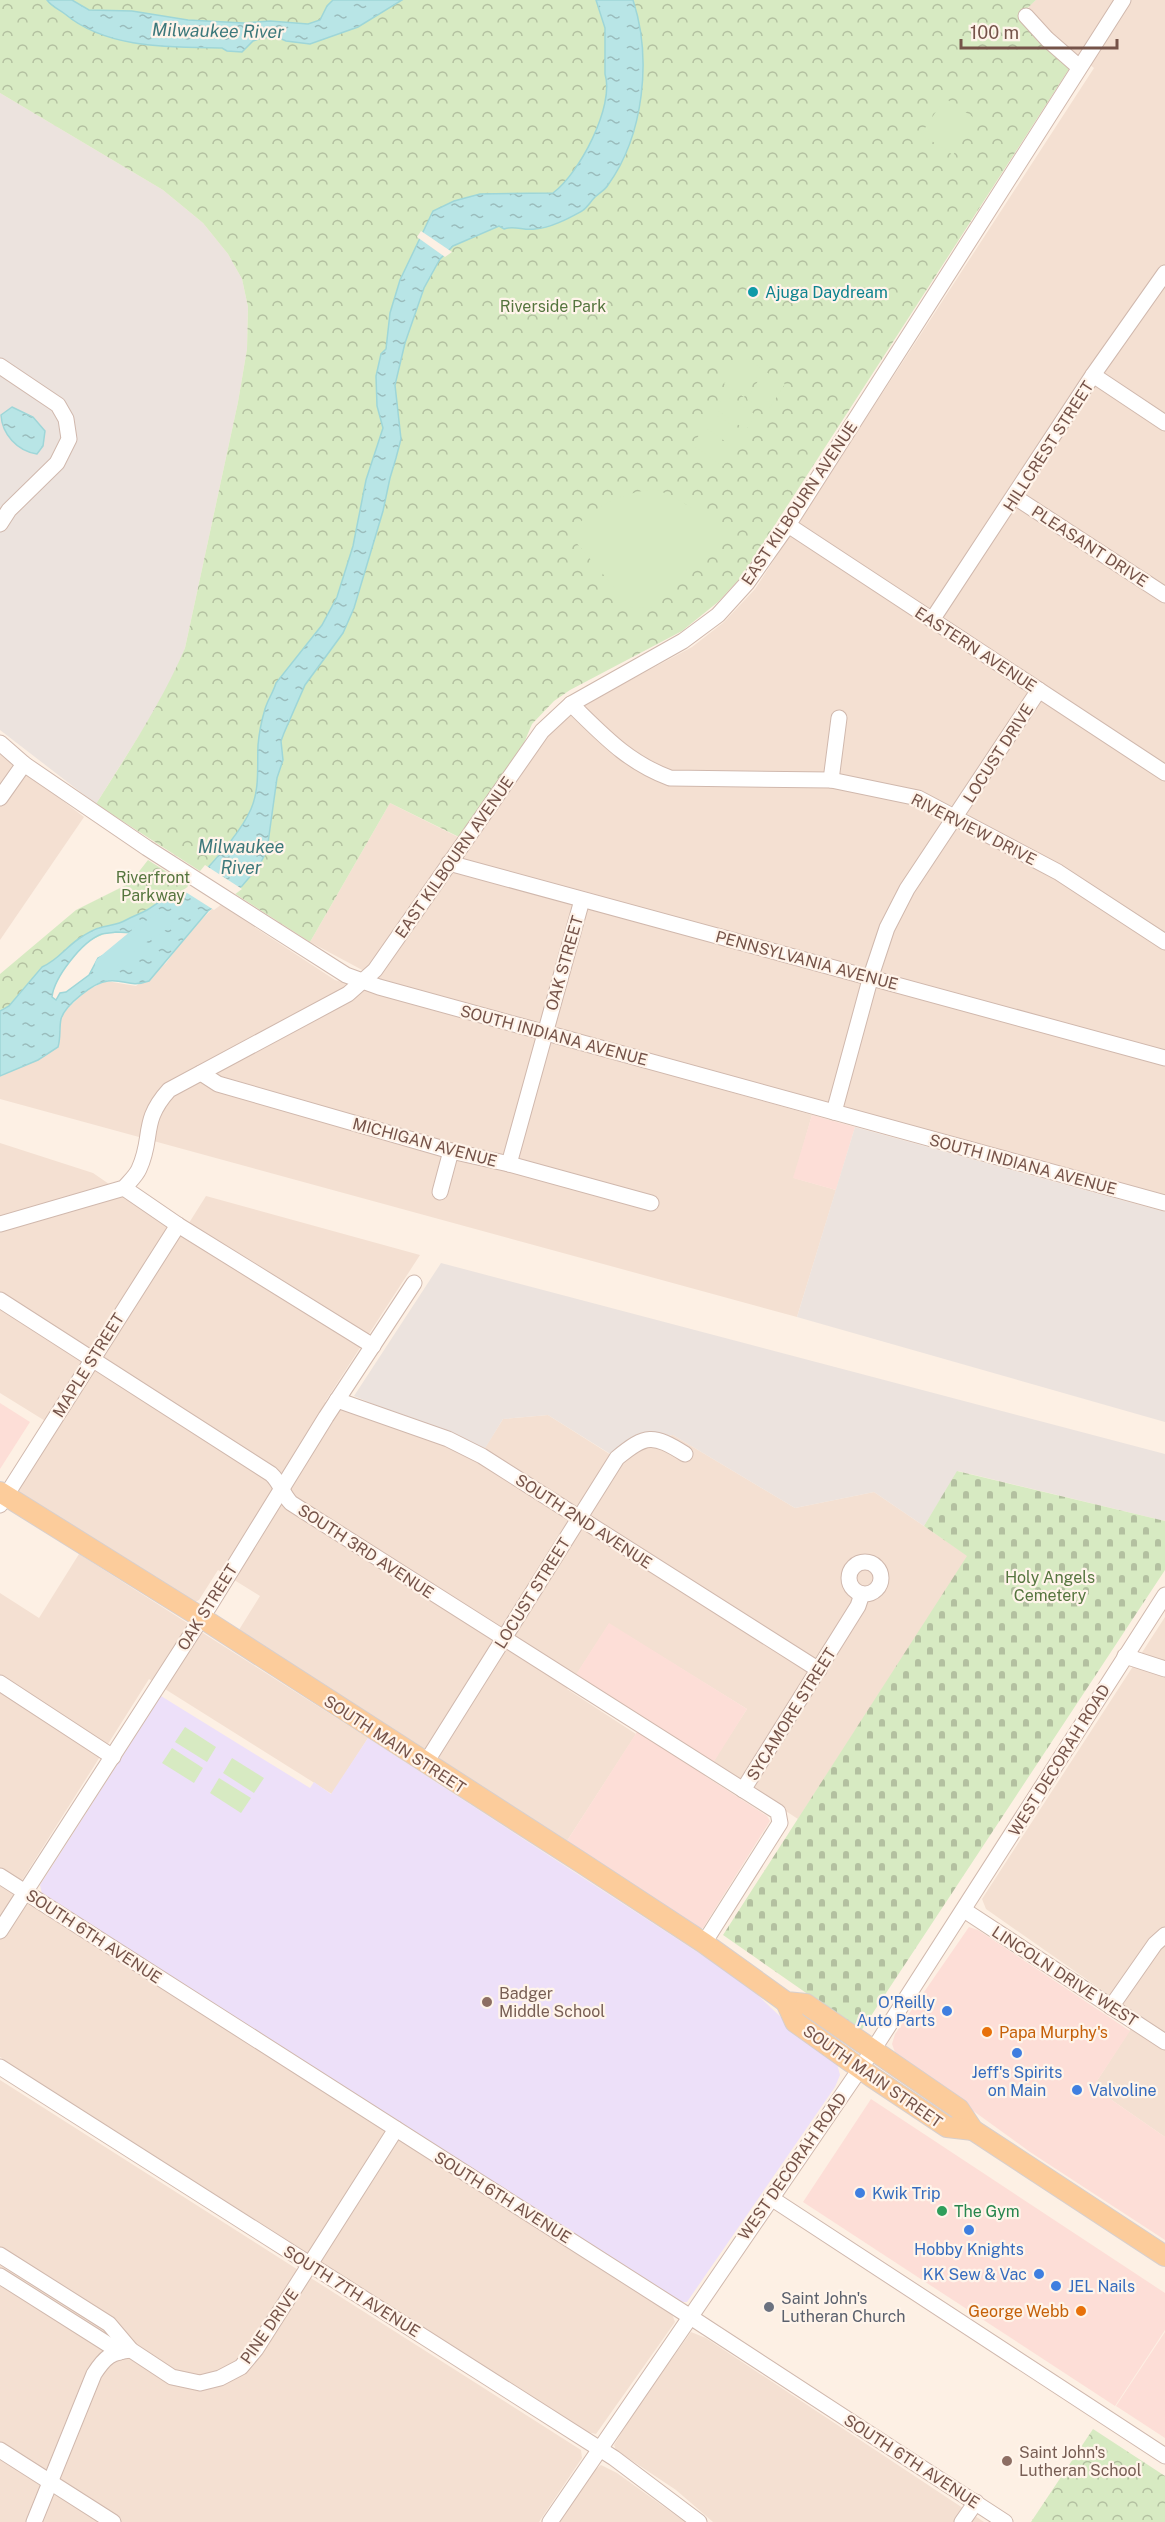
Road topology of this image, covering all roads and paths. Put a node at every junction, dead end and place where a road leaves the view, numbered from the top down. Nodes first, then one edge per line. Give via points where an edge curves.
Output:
1 (1124, 0) edge
2 (1026, 16) dead end
3 (1079, 67) junction
4 (1165, 273) edge
5 (0, 366) edge
6 (1094, 375) junction
7 (1165, 423) edge
8 (1015, 497) junction
9 (0, 524) edge
10 (788, 525) junction
11 (1165, 595) edge
12 (932, 620) junction
13 (1039, 690) junction
14 (571, 704) junction
15 (839, 718) dead end
16 (0, 743) edge
17 (24, 764) junction
18 (1165, 773) edge
19 (831, 780) junction
20 (0, 798) edge
21 (954, 819) junction
22 (449, 863) junction
23 (582, 900) junction
24 (1165, 942) edge
25 (871, 976) junction
26 (362, 982) junction
27 (544, 1033) junction
28 (1165, 1058) edge
29 (201, 1073) junction
30 (834, 1112) junction
31 (452, 1152) junction
32 (509, 1164) junction
33 (124, 1188) junction
34 (440, 1192) dead end
35 (651, 1203) dead end
36 (1165, 1203) edge
37 (0, 1224) edge
38 (178, 1225) junction
39 (414, 1283) dead end
40 (0, 1300) edge
41 (373, 1346) junction
42 (92, 1358) junction
43 (337, 1400) junction
44 (684, 1454) dead end
45 (282, 1488) junction
46 (2, 1498) edge
47 (579, 1518) junction
48 (862, 1594) dead end
49 (1165, 1595) edge
50 (202, 1618) junction
51 (504, 1639) junction
52 (1125, 1656) junction
53 (819, 1670) junction
54 (1165, 1670) edge
55 (0, 1683) edge
56 (113, 1757) junction
57 (425, 1764) junction
58 (743, 1790) junction
59 (0, 1875) edge
60 (25, 1892) junction
61 (964, 1910) junction
62 (0, 1931) edge
63 (1165, 1935) edge
64 (704, 1943) junction
65 (786, 2002) junction
66 (1112, 2007) junction
67 (1165, 2042) edge
68 (873, 2050) junction
69 (0, 2067) edge
70 (860, 2069) junction
71 (396, 2129) junction
72 (973, 2130) junction
73 (771, 2198) junction
74 (0, 2255) edge
75 (1165, 2256) edge
76 (310, 2265) junction
77 (0, 2276) edge
78 (689, 2316) junction
79 (126, 2351) junction
80 (599, 2449) junction
81 (0, 2450) edge
82 (1165, 2456) edge
83 (50, 2482) junction
84 (976, 2502) junction
85 (34, 2522) edge
86 (113, 2522) edge
87 (550, 2522) edge
88 (699, 2522) edge
89 (962, 2522) edge
90 (1005, 2522) edge

1 - 3 street, EAST KILBOURN AVENUE
2 - 3 street
3 - 10 street, EAST KILBOURN AVENUE
4 - 6 street, HILLCREST STREET
5 - 9 street via 58,405 66,419 69,439 57,463
6 - 7 street
6 - 8 street, HILLCREST STREET
8 - 11 street, PLEASANT DRIVE
8 - 12 street, HILLCREST STREET
10 - 12 street, EASTERN AVENUE
10 - 14 street, EAST KILBOURN AVENUE via 747,583 718,615 683,641
12 - 13 street, EASTERN AVENUE
13 - 18 street, EASTERN AVENUE
13 - 21 street, LOCUST DRIVE
14 - 19 street, RIVERVIEW DRIVE via 620,751 670,778
14 - 22 street, EAST KILBOURN AVENUE via 542,731
15 - 19 street
16 - 17 street, SOUTH INDIANA AVENUE
17 - 20 street
17 - 26 street, SOUTH INDIANA AVENUE via 186,874
19 - 21 street, RIVERVIEW DRIVE via 918,798
21 - 24 street, RIVERVIEW DRIVE via 1059,872
21 - 25 street, LOCUST DRIVE via 907,889 887,928
22 - 23 street, PENNSYLVANIA AVENUE
22 - 26 street, EAST KILBOURN AVENUE
23 - 25 street, PENNSYLVANIA AVENUE
23 - 27 street, OAK STREET
25 - 28 street, PENNSYLVANIA AVENUE
25 - 30 street, LOCUST DRIVE
26 - 27 street, SOUTH INDIANA AVENUE
26 - 29 street, EAST KILBOURN AVENUE via 348,994
27 - 30 street, SOUTH INDIANA AVENUE
27 - 32 street, OAK STREET
29 - 31 street, MICHIGAN AVENUE via 219,1084
29 - 33 street, EAST KILBOURN AVENUE via 169,1090 158,1103 150,1117 138,1172
30 - 36 street, SOUTH INDIANA AVENUE
31 - 32 street, MICHIGAN AVENUE
31 - 34 street
32 - 35 street, MICHIGAN AVENUE
33 - 37 street
33 - 38 street
38 - 41 street
38 - 42 street, MAPLE STREET
39 - 41 street, OAK STREET
40 - 42 street, SOUTH 3RD AVENUE
41 - 43 street, OAK STREET
42 - 45 street, SOUTH 3RD AVENUE via 271,1474
42 - 46 street, MAPLE STREET
43 - 45 street, OAK STREET
43 - 47 street, SOUTH 2ND AVENUE via 448,1439 482,1456
44 - 47 street, LOCUST STREET via 662,1440 638,1441 617,1458
45 - 50 street, OAK STREET
45 - 51 street, SOUTH 3RD AVENUE via 291,1503
46 - 50 main road, SOUTH MAIN STREET
47 - 51 street, LOCUST STREET
47 - 53 street, SOUTH 2ND AVENUE
48 - 53 street, SYCAMORE STREET
49 - 52 street, WEST DECORAH ROAD
50 - 56 street, OAK STREET
50 - 57 main road, SOUTH MAIN STREET
51 - 57 street, LOCUST STREET
51 - 58 street, SOUTH 3RD AVENUE
52 - 54 street
52 - 61 street, WEST DECORAH ROAD
53 - 58 street, SYCAMORE STREET
55 - 56 street
56 - 60 street, OAK STREET
57 - 64 main road, SOUTH MAIN STREET
58 - 64 street, SYCAMORE STREET via 778,1812 780,1823
59 - 60 street, SOUTH 6TH AVENUE
60 - 62 street, OAK STREET
60 - 71 street, SOUTH 6TH AVENUE
61 - 66 street, LINCOLN DRIVE WEST
61 - 68 street, WEST DECORAH ROAD
63 - 66 street
64 - 65 main road, SOUTH MAIN STREET
65 - 68 main road, SOUTH MAIN STREET via 806,2004
65 - 70 main road, SOUTH MAIN STREET via 795,2022
66 - 67 street, LINCOLN DRIVE WEST
68 - 70 street, WEST DECORAH ROAD
68 - 72 main road, SOUTH MAIN STREET via 959,2109
69 - 76 street, SOUTH 7TH AVENUE
70 - 72 main road, SOUTH MAIN STREET via 947,2127
70 - 73 street, WEST DECORAH ROAD
71 - 76 street, PINE DRIVE
71 - 78 street, SOUTH 6TH AVENUE
72 - 75 main road, SOUTH MAIN STREET
73 - 78 street, WEST DECORAH ROAD
73 - 82 street
74 - 79 street via 109,2324
76 - 79 street, PINE DRIVE via 256,2349 241,2367 220,2378 200,2382 172,2377
76 - 80 street, SOUTH 7TH AVENUE
77 - 79 street, PINE DRIVE
78 - 80 street, WEST DECORAH ROAD
78 - 84 street, SOUTH 6TH AVENUE
79 - 83 street via 104,2358 94,2374
80 - 87 street, WEST DECORAH ROAD
80 - 88 street, SOUTH 7TH AVENUE
81 - 83 street
83 - 85 street
83 - 86 street
84 - 89 street
84 - 90 street, SOUTH 6TH AVENUE

